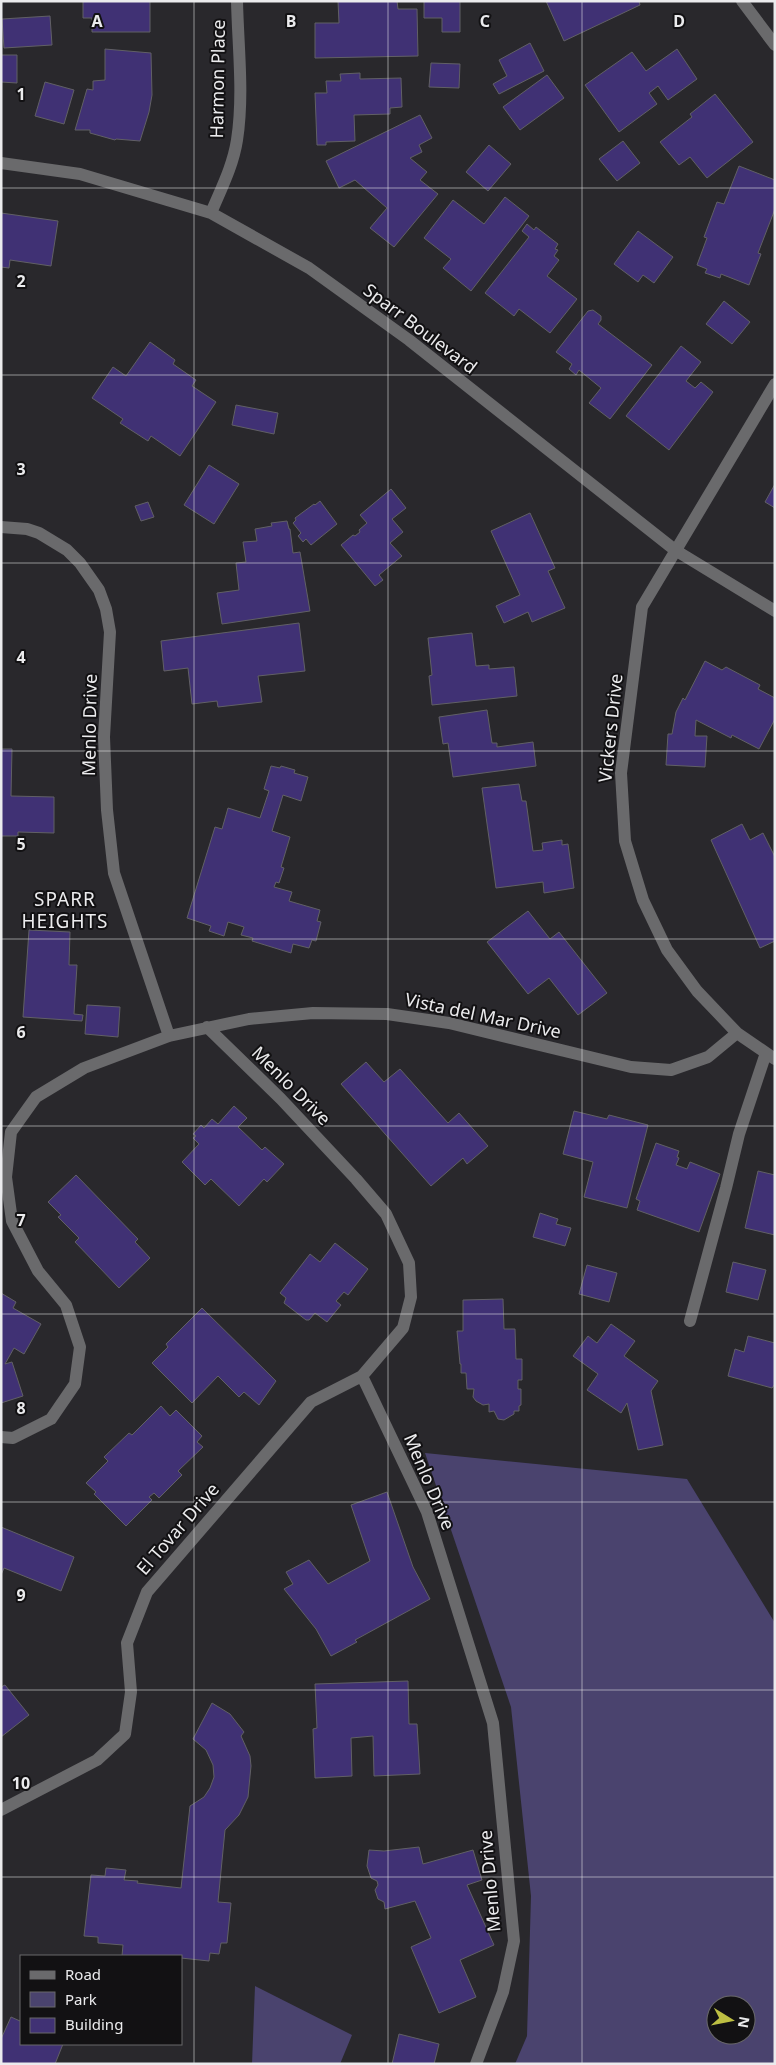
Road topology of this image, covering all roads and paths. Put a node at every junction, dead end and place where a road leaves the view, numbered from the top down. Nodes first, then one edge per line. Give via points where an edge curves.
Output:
1 (237, 1) edge
2 (742, 1) edge
3 (775, 45) edge
4 (1, 162) edge
5 (211, 213) junction
6 (775, 384) edge
7 (1, 527) edge
8 (675, 550) junction
9 (775, 611) edge
10 (207, 1028) junction
11 (737, 1033) junction
12 (169, 1036) junction
13 (770, 1056) edge
14 (690, 1321) dead end
15 (362, 1376) junction
16 (1, 1437) edge
17 (1, 1810) edge
18 (476, 2064) edge

1 - 5 street, Harmon Place via 237,140 228,176
2 - 3 street
4 - 5 street, Sparr Boulevard via 80,174
5 - 8 street, Sparr Boulevard via 309,268 409,340
6 - 8 street, Vickers Drive
7 - 12 street, Menlo Drive via 39,533 67,550 99,590 106,609 110,632 104,737 114,873
8 - 9 street, Sparr Boulevard
8 - 11 street, Vickers Drive via 642,607 621,773 625,841 643,900 667,950 696,991
10 - 11 street, Vista del Mar Drive via 249,1019 313,1013 387,1014 449,1023 631,1067 671,1070 708,1057
10 - 12 street, Vista del Mar Drive
10 - 15 street, Menlo Drive via 281,1099 356,1179 386,1214 409,1262 411,1297 403,1328
11 - 13 street, Vickers Drive
12 - 16 street, Vista del Mar Drive via 84,1068 36,1096 11,1132 6,1177 12,1221 38,1271 66,1305 80,1347 75,1384 51,1418 13,1438
13 - 14 street via 739,1134
15 - 17 street, El Tovar Drive via 312,1402 148,1592 127,1643 131,1692 124,1734 97,1760
15 - 18 street, Menlo Drive via 427,1512 493,1723 514,1941 503,1992

